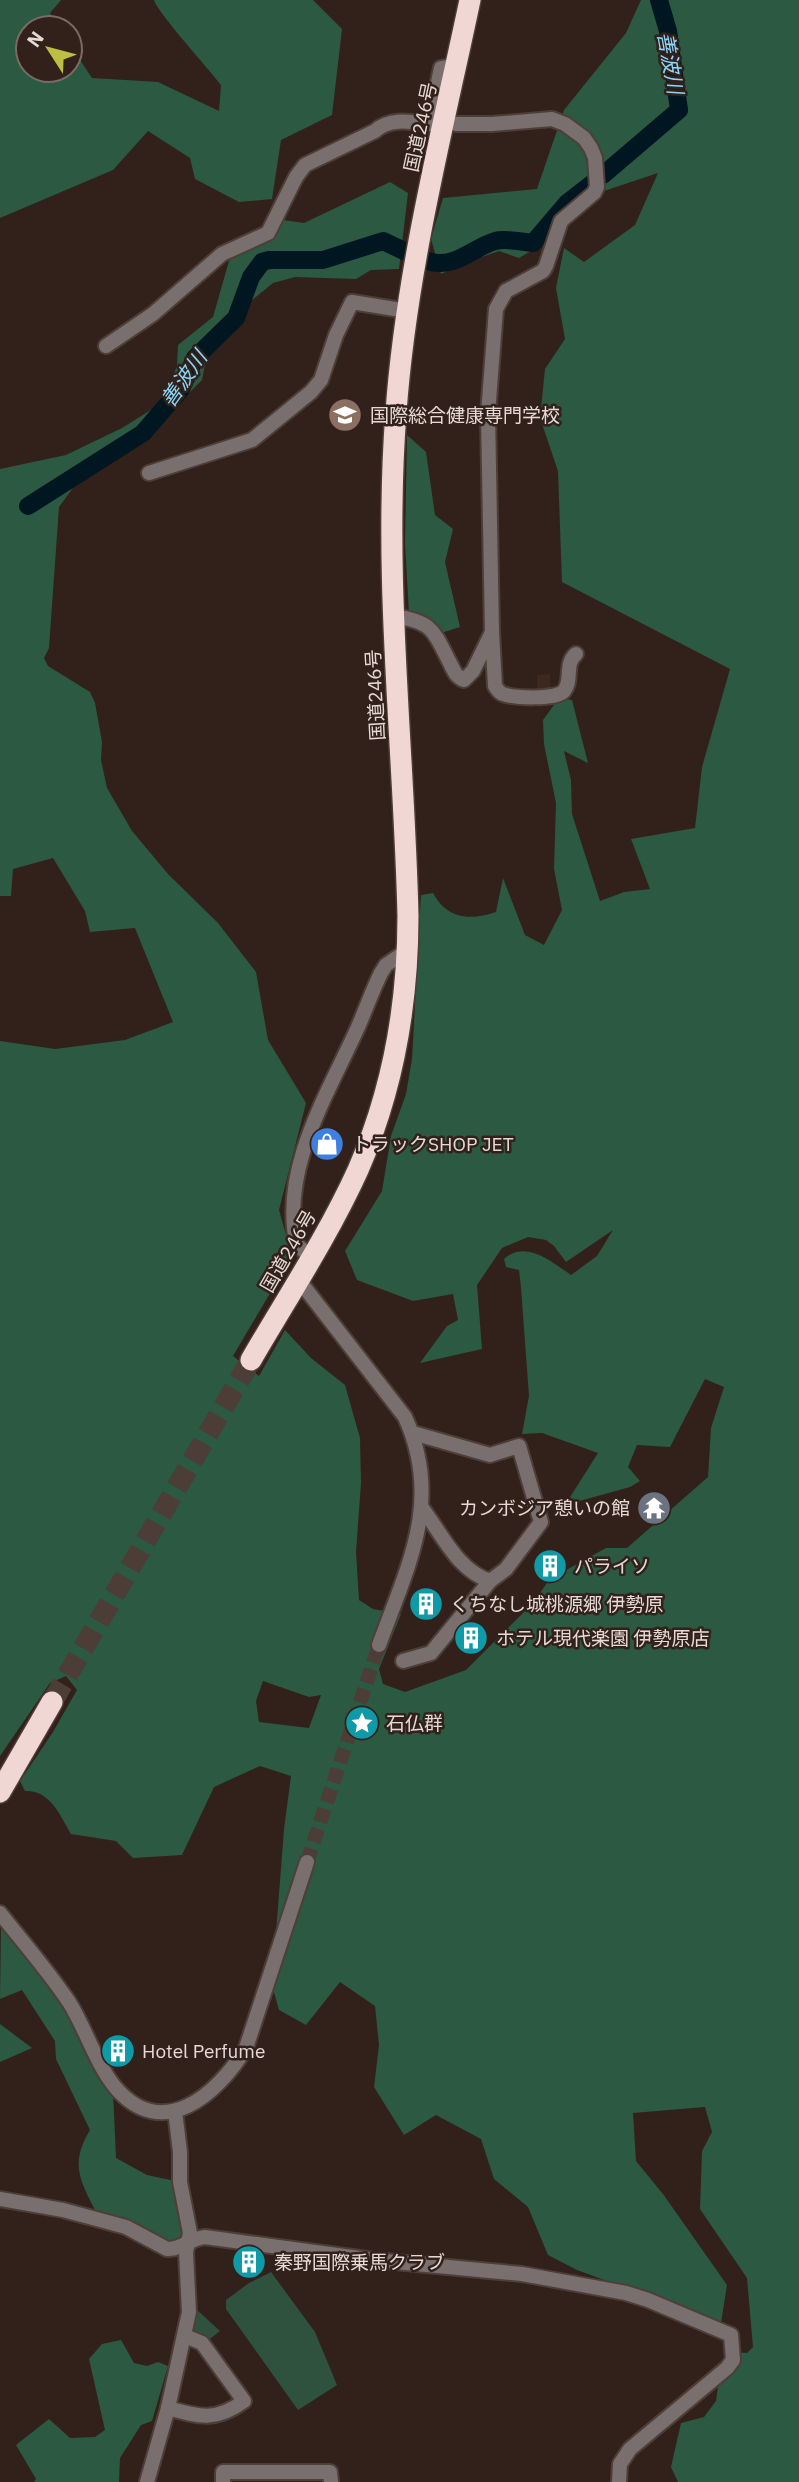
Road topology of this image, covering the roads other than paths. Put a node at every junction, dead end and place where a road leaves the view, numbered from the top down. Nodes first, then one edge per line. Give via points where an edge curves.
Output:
1 (470, 0) edge
2 (439, 126) junction
3 (407, 311) junction
4 (106, 346) dead end
5 (149, 473) dead end
6 (394, 616) junction
7 (492, 632) junction
8 (576, 654) dead end
9 (408, 950) junction
10 (311, 1257) junction
11 (298, 1279) junction
12 (251, 1360) tunnel mouth
13 (413, 1433) junction
14 (422, 1508) junction
15 (490, 1581) junction
16 (379, 1645) tunnel mouth
17 (403, 1661) dead end
18 (52, 1703) tunnel mouth
19 (0, 1792) edge
20 (307, 1862) tunnel mouth
21 (0, 1913) edge
22 (175, 2112) junction
23 (0, 2199) edge
24 (188, 2243) junction
25 (185, 2336) junction
26 (168, 2408) junction
27 (147, 2482) edge
28 (223, 2482) edge
29 (331, 2482) edge
30 (619, 2482) edge

1 - 2 highway, 国道246号
2 - 3 highway, 国道246号
2 - 4 street via 375,131 305,165 268,233 222,254 153,314
2 - 7 street via 557,120 588,143 598,175 594,193 561,221 546,267 506,291 496,309 488,414
3 - 5 street via 352,302 321,380 311,392 252,440
3 - 6 highway, 国道246号 via 392,478
6 - 7 street via 425,624 464,680
6 - 9 highway, 国道246号
7 - 8 street via 495,686 507,695 551,697 561,693 569,662
9 - 10 highway, 国道246号 via 388,1084 358,1170
9 - 10 street via 381,973 308,1137 295,1191 295,1217 297,1245
10 - 11 highway, 国道246号
11 - 12 highway, 国道246号
11 - 13 street via 394,1400
13 - 14 street via 423,1484
13 - 15 street via 490,1455 519,1446 541,1522 506,1569
14 - 15 street via 461,1563
14 - 16 street via 412,1552
15 - 17 street via 431,1653
18 - 19 highway
20 - 22 street via 246,2048 210,2090
21 - 22 street via 69,2003 113,2084 143,2110
22 - 24 street
23 - 24 street via 126,2228 167,2249
24 - 25 street
24 - 30 street via 205,2237 522,2274 626,2293 731,2334 733,2360 727,2368 630,2449 620,2464
25 - 26 street
25 - 26 street via 202,2343 244,2401 231,2411 201,2417
26 - 27 street
28 - 29 street via 223,2472 331,2472

